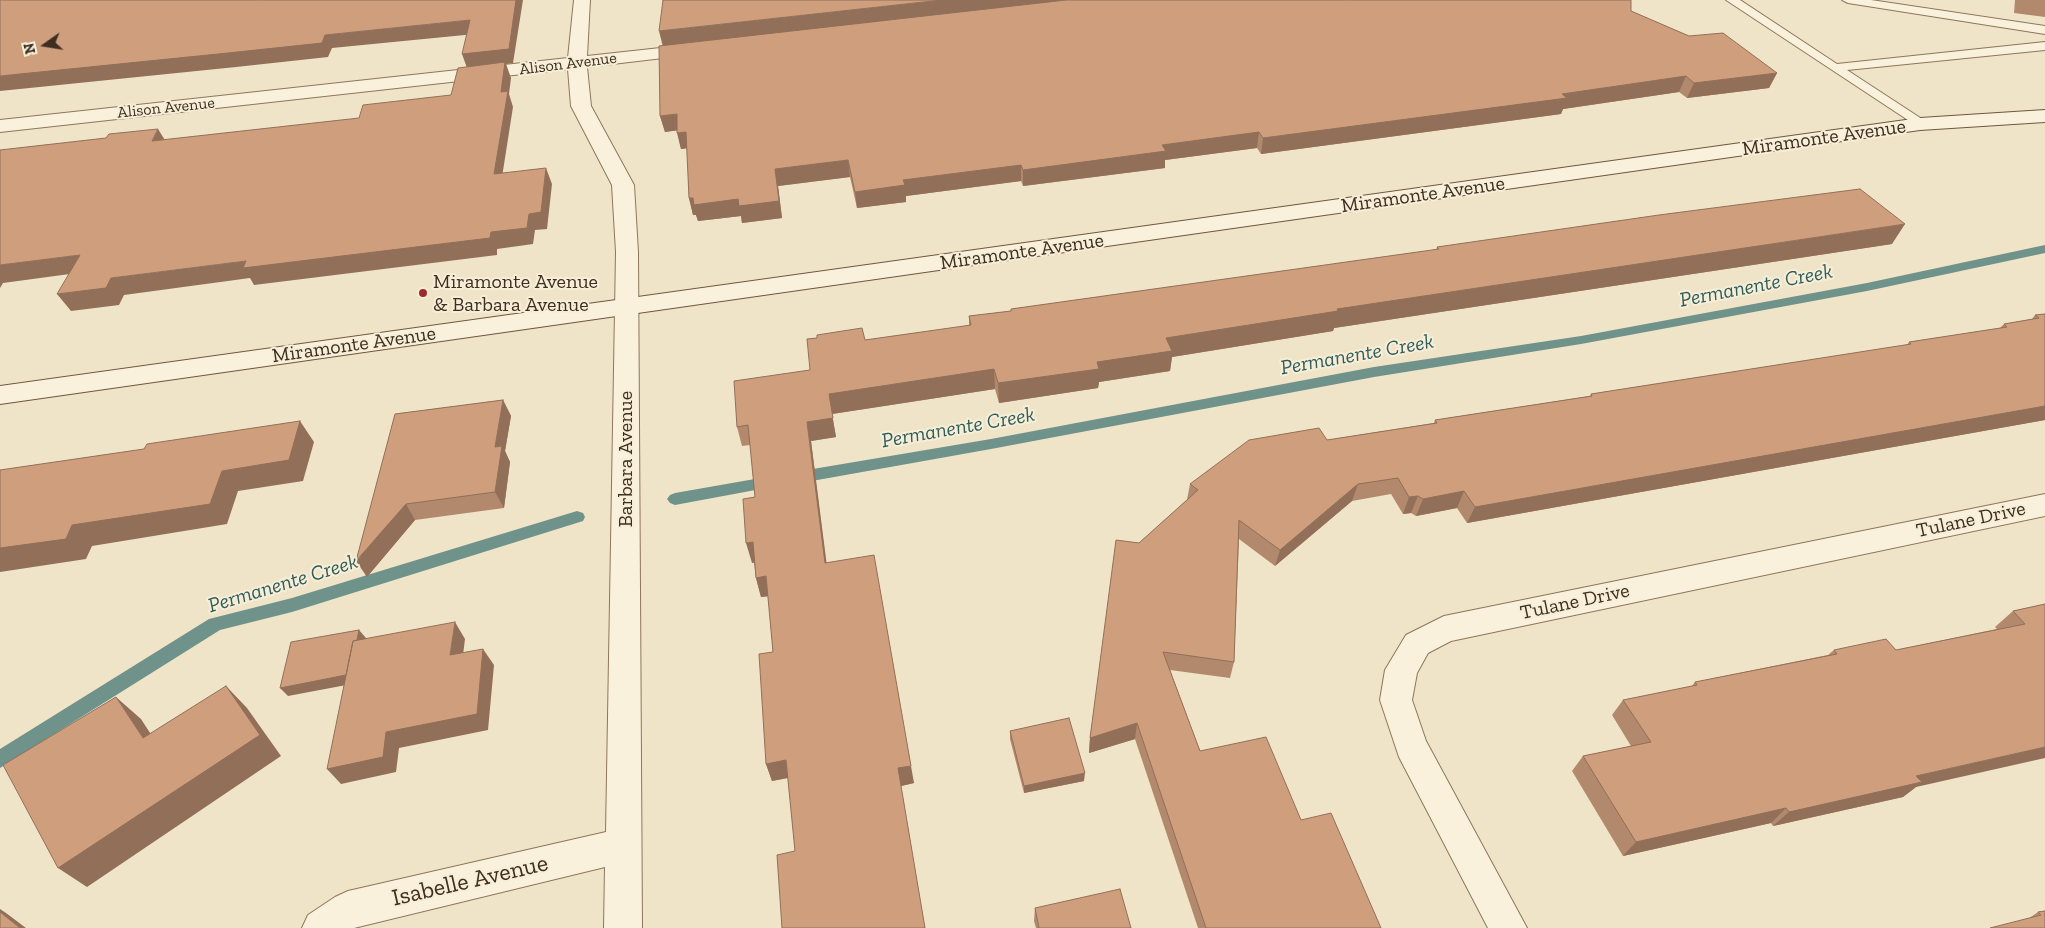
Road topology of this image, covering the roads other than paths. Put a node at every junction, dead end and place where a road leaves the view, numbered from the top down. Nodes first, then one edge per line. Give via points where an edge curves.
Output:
1 (582, 0) edge
2 (1732, 0) edge
3 (1848, 0) edge
4 (2045, 30) edge
5 (2045, 46) edge
6 (711, 48) edge
7 (577, 63) junction
8 (1834, 68) junction
9 (2045, 116) edge
10 (1920, 124) junction
11 (0, 126) edge
12 (627, 306) junction
13 (0, 395) edge
14 (2045, 505) edge
15 (624, 845) junction
16 (321, 928) edge
17 (623, 928) edge
18 (1508, 928) edge

1 - 7 street, Barbara Avenue
2 - 8 lane
3 - 4 lane
5 - 8 lane
6 - 7 street, Alison Avenue
7 - 11 street, Alison Avenue
7 - 12 street, Barbara Avenue via 581,106 623,185
8 - 10 lane
9 - 10 street, Miramonte Avenue
10 - 12 street, Miramonte Avenue via 1045,250
12 - 13 street, Miramonte Avenue
12 - 15 street, Barbara Avenue
14 - 18 street, Tulane Drive via 1444,629 1417,644 1401,670 1396,700 1411,746
15 - 16 street, Isabelle Avenue via 348,910
15 - 17 street, Barbara Avenue

